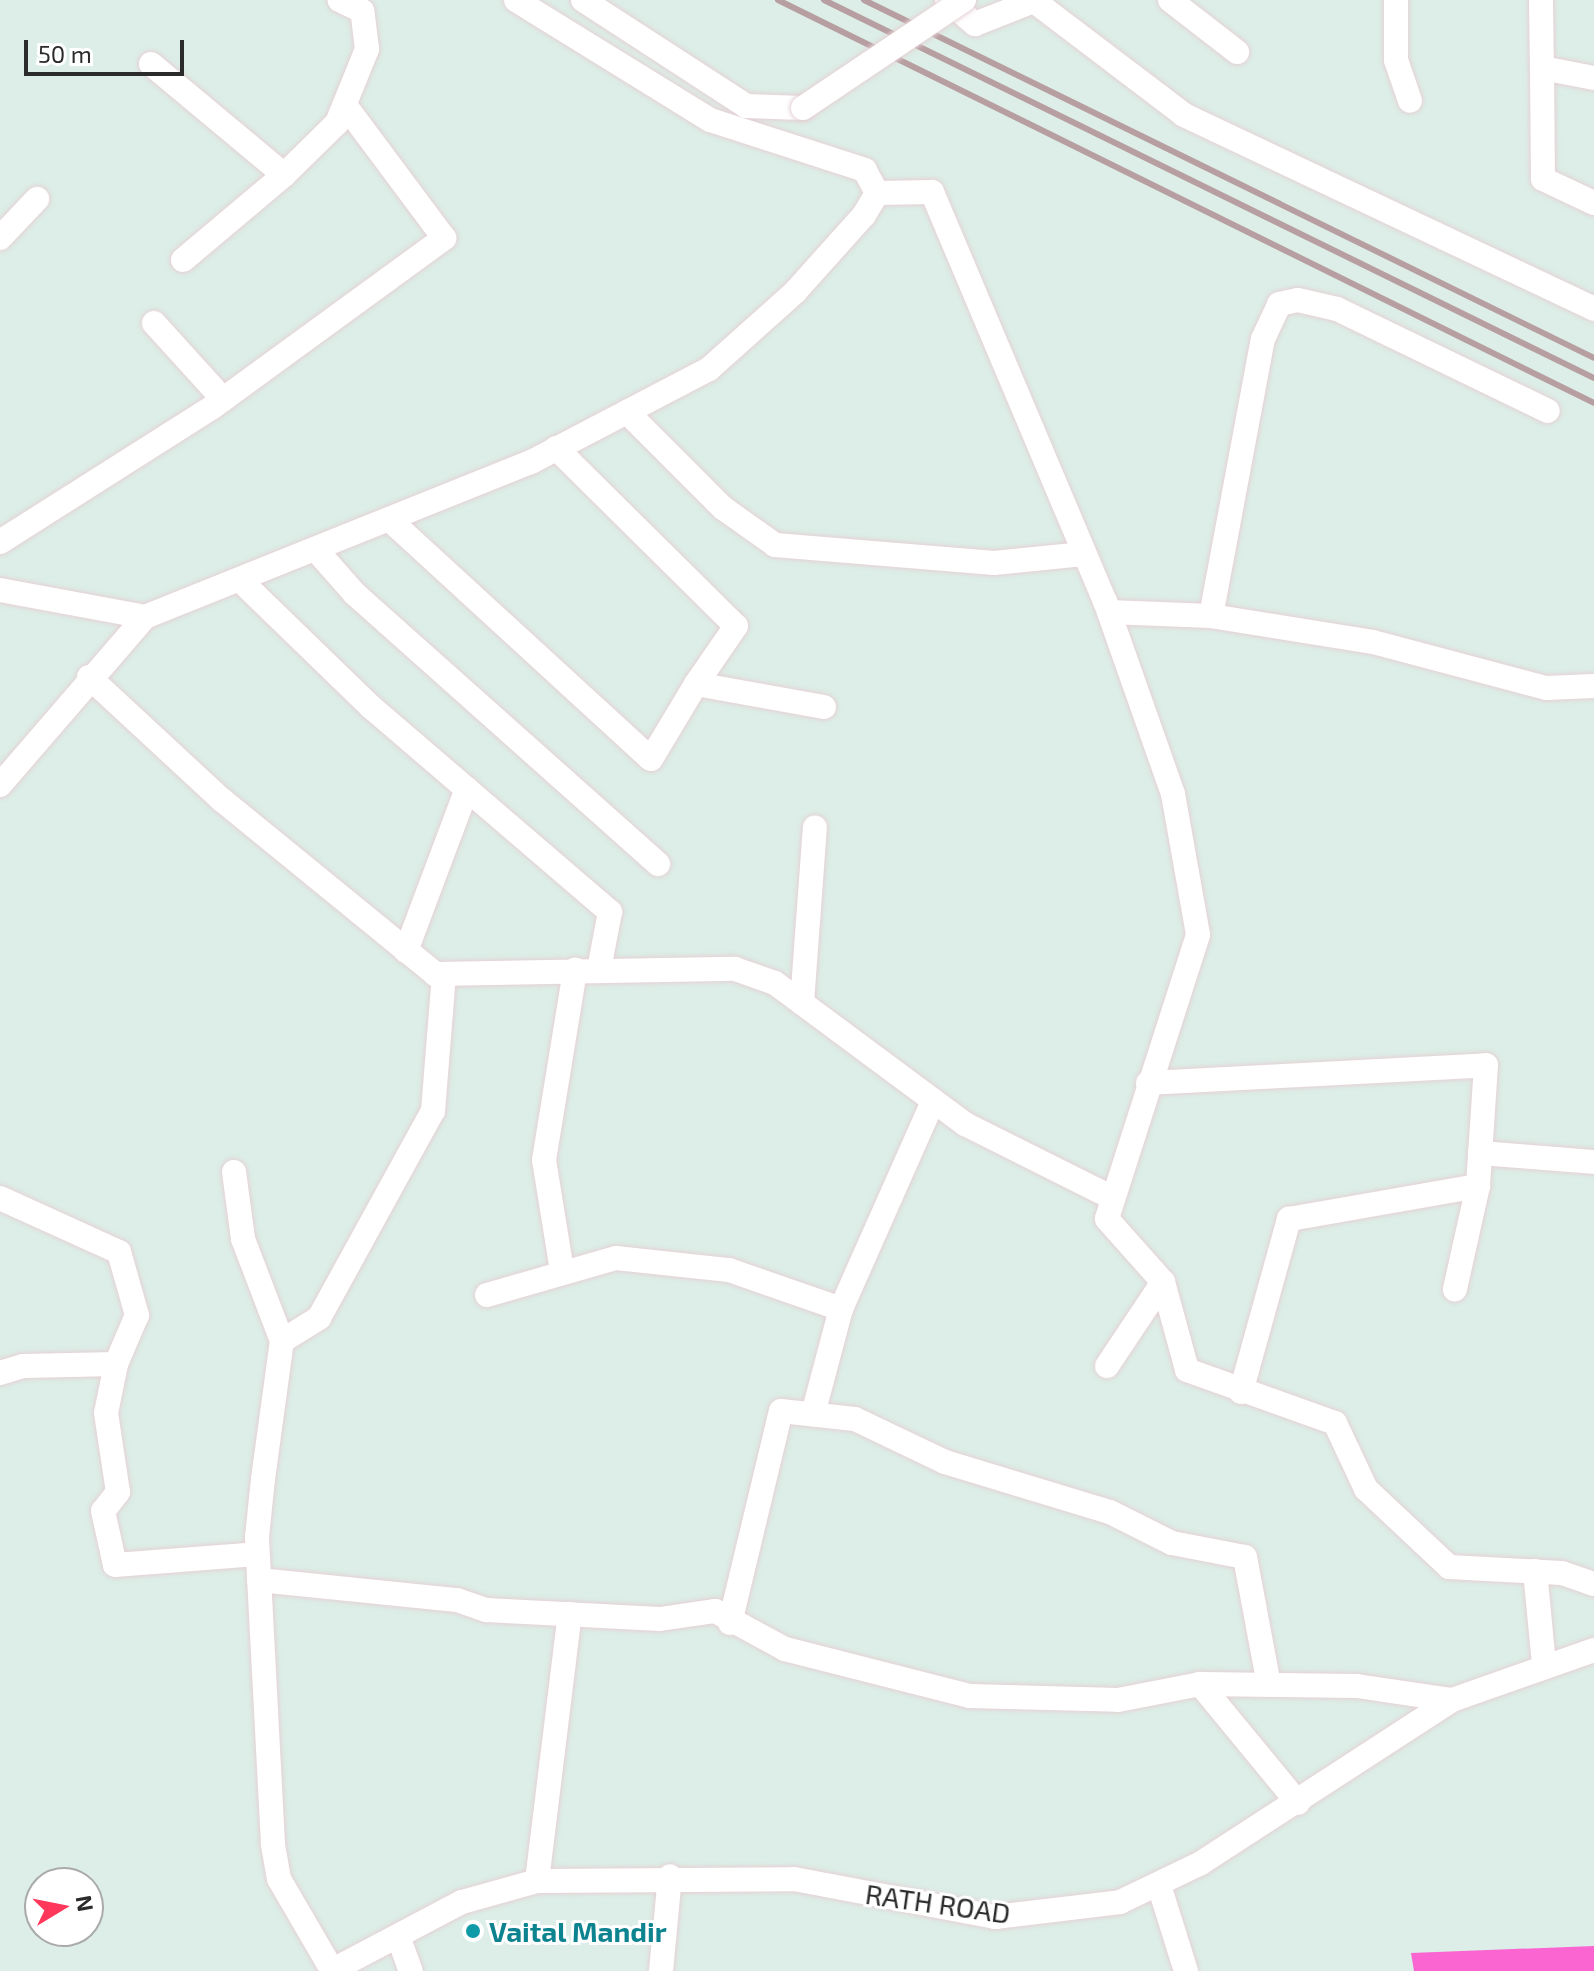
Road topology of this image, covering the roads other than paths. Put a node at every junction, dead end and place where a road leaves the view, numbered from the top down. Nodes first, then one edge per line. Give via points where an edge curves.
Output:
1 (339, 0) edge
2 (516, 0) edge
3 (583, 0) edge
4 (947, 0) edge
5 (964, 0) edge
6 (1035, 0) edge
7 (1170, 0) edge
8 (1396, 0) edge
9 (1541, 0) edge
10 (1237, 52) dead end
11 (151, 64) dead end
12 (1542, 68) junction
13 (1594, 78) edge
14 (1410, 101) dead end
15 (345, 105) junction
16 (284, 175) junction
17 (877, 193) junction
18 (37, 199) dead end
19 (1594, 203) edge
20 (0, 238) edge
21 (183, 260) dead end
22 (1594, 309) edge
23 (154, 323) dead end
24 (223, 399) junction
25 (1548, 411) dead end
26 (627, 412) junction
27 (556, 448) junction
28 (391, 521) junction
29 (0, 542) edge
30 (317, 551) junction
31 (1084, 554) junction
32 (242, 582) junction
33 (0, 590) edge
34 (1109, 612) junction
35 (1211, 616) junction
36 (145, 617) junction
37 (89, 677) junction
38 (696, 684) junction
39 (1594, 686) edge
40 (824, 707) dead end
41 (0, 785) edge
42 (467, 789) junction
43 (815, 827) dead end
44 (658, 864) dead end
45 (406, 951) junction
46 (587, 970) junction
47 (444, 974) junction
48 (802, 1003) junction
49 (1148, 1083) junction
50 (933, 1101) junction
51 (1480, 1153) junction
52 (1594, 1162) edge
53 (234, 1172) dead end
54 (1478, 1186) junction
55 (0, 1198) edge
56 (1113, 1198) junction
57 (562, 1271) junction
58 (1163, 1282) junction
59 (1455, 1289) dead end
60 (487, 1295) dead end
61 (841, 1309) junction
62 (282, 1341) junction
63 (116, 1364) junction
64 (1107, 1366) dead end
65 (0, 1373) edge
66 (1241, 1392) junction
67 (813, 1414) junction
68 (257, 1554) junction
69 (1535, 1571) junction
70 (259, 1580) junction
71 (1594, 1584) edge
72 (570, 1614) junction
73 (730, 1623) junction
74 (1594, 1650) edge
75 (1544, 1664) junction
76 (1200, 1684) junction
77 (1269, 1685) junction
78 (1452, 1700) junction
79 (1298, 1803) junction
80 (670, 1876) junction
81 (537, 1881) junction
82 (1159, 1885) junction
83 (398, 1936) junction
84 (331, 1971) edge
85 (411, 1971) edge
86 (661, 1971) edge
87 (1186, 1971) edge

1 - 15 street via 362,11 367,49
2 - 17 street via 710,120 865,170
3 - 5 street, bridge via 746,106 773,110 803,108
4 - 6 street via 975,24
6 - 22 street via 1184,115
7 - 10 street
8 - 14 street via 1396,60
9 - 12 street
11 - 16 street
12 - 13 street
12 - 19 street via 1543,179
15 - 16 street via 337,123
15 - 24 street via 444,238
16 - 21 street
17 - 26 street via 795,292 709,369
17 - 31 street via 932,192
18 - 20 street
23 - 24 street
24 - 29 street
25 - 35 street via 1337,309 1298,300 1279,304 1263,339
26 - 27 street
26 - 31 street via 723,508 775,545 994,563
27 - 28 street
27 - 38 street via 736,626
28 - 30 street
28 - 38 street via 651,759
30 - 32 street
30 - 44 street via 355,594
31 - 34 street
32 - 36 street
32 - 42 street
33 - 36 street
34 - 35 street
34 - 49 street via 1173,794 1198,935
35 - 39 street via 1373,642 1546,688
36 - 37 street
37 - 41 street
37 - 45 street via 222,800
38 - 40 street
42 - 45 street
42 - 46 street via 610,912
43 - 48 street
45 - 47 street
46 - 47 street
46 - 48 street via 735,969 775,983
46 - 57 street via 544,1160
47 - 62 street via 433,1111 319,1318
48 - 50 street
49 - 51 street via 1486,1065
49 - 56 street
50 - 56 street
50 - 61 street
51 - 52 street
51 - 54 street
53 - 62 street via 243,1239
54 - 59 street
54 - 66 street via 1289,1219
55 - 63 street via 119,1252 137,1315
56 - 58 street via 1107,1219
57 - 60 street
57 - 61 street via 616,1258 729,1270
58 - 64 street
58 - 66 street via 1187,1370
61 - 67 street
62 - 68 street
63 - 65 street
63 - 68 street via 106,1413 118,1492 103,1511 115,1565
66 - 69 street via 1335,1423 1366,1489 1449,1567
67 - 73 street via 781,1411
67 - 77 street via 855,1419 945,1462 1110,1512 1172,1543 1245,1557
68 - 70 street
69 - 71 street
69 - 75 street
70 - 72 street
70 - 84 street via 279,1879
72 - 73 street via 660,1619 715,1611
72 - 81 street
73 - 76 street via 785,1649 970,1696 1118,1700
74 - 75 street, RATH ROAD
75 - 78 street, RATH ROAD
76 - 77 street
76 - 79 street
77 - 78 street via 1357,1686
78 - 79 street, RATH ROAD
79 - 82 street, RATH ROAD
80 - 81 street, RATH ROAD
80 - 82 street, RATH ROAD via 794,1879 995,1917 1120,1902
80 - 86 street
81 - 83 street, RATH ROAD via 462,1902
82 - 87 street via 1156,1895
83 - 84 street, RATH ROAD
83 - 85 street

